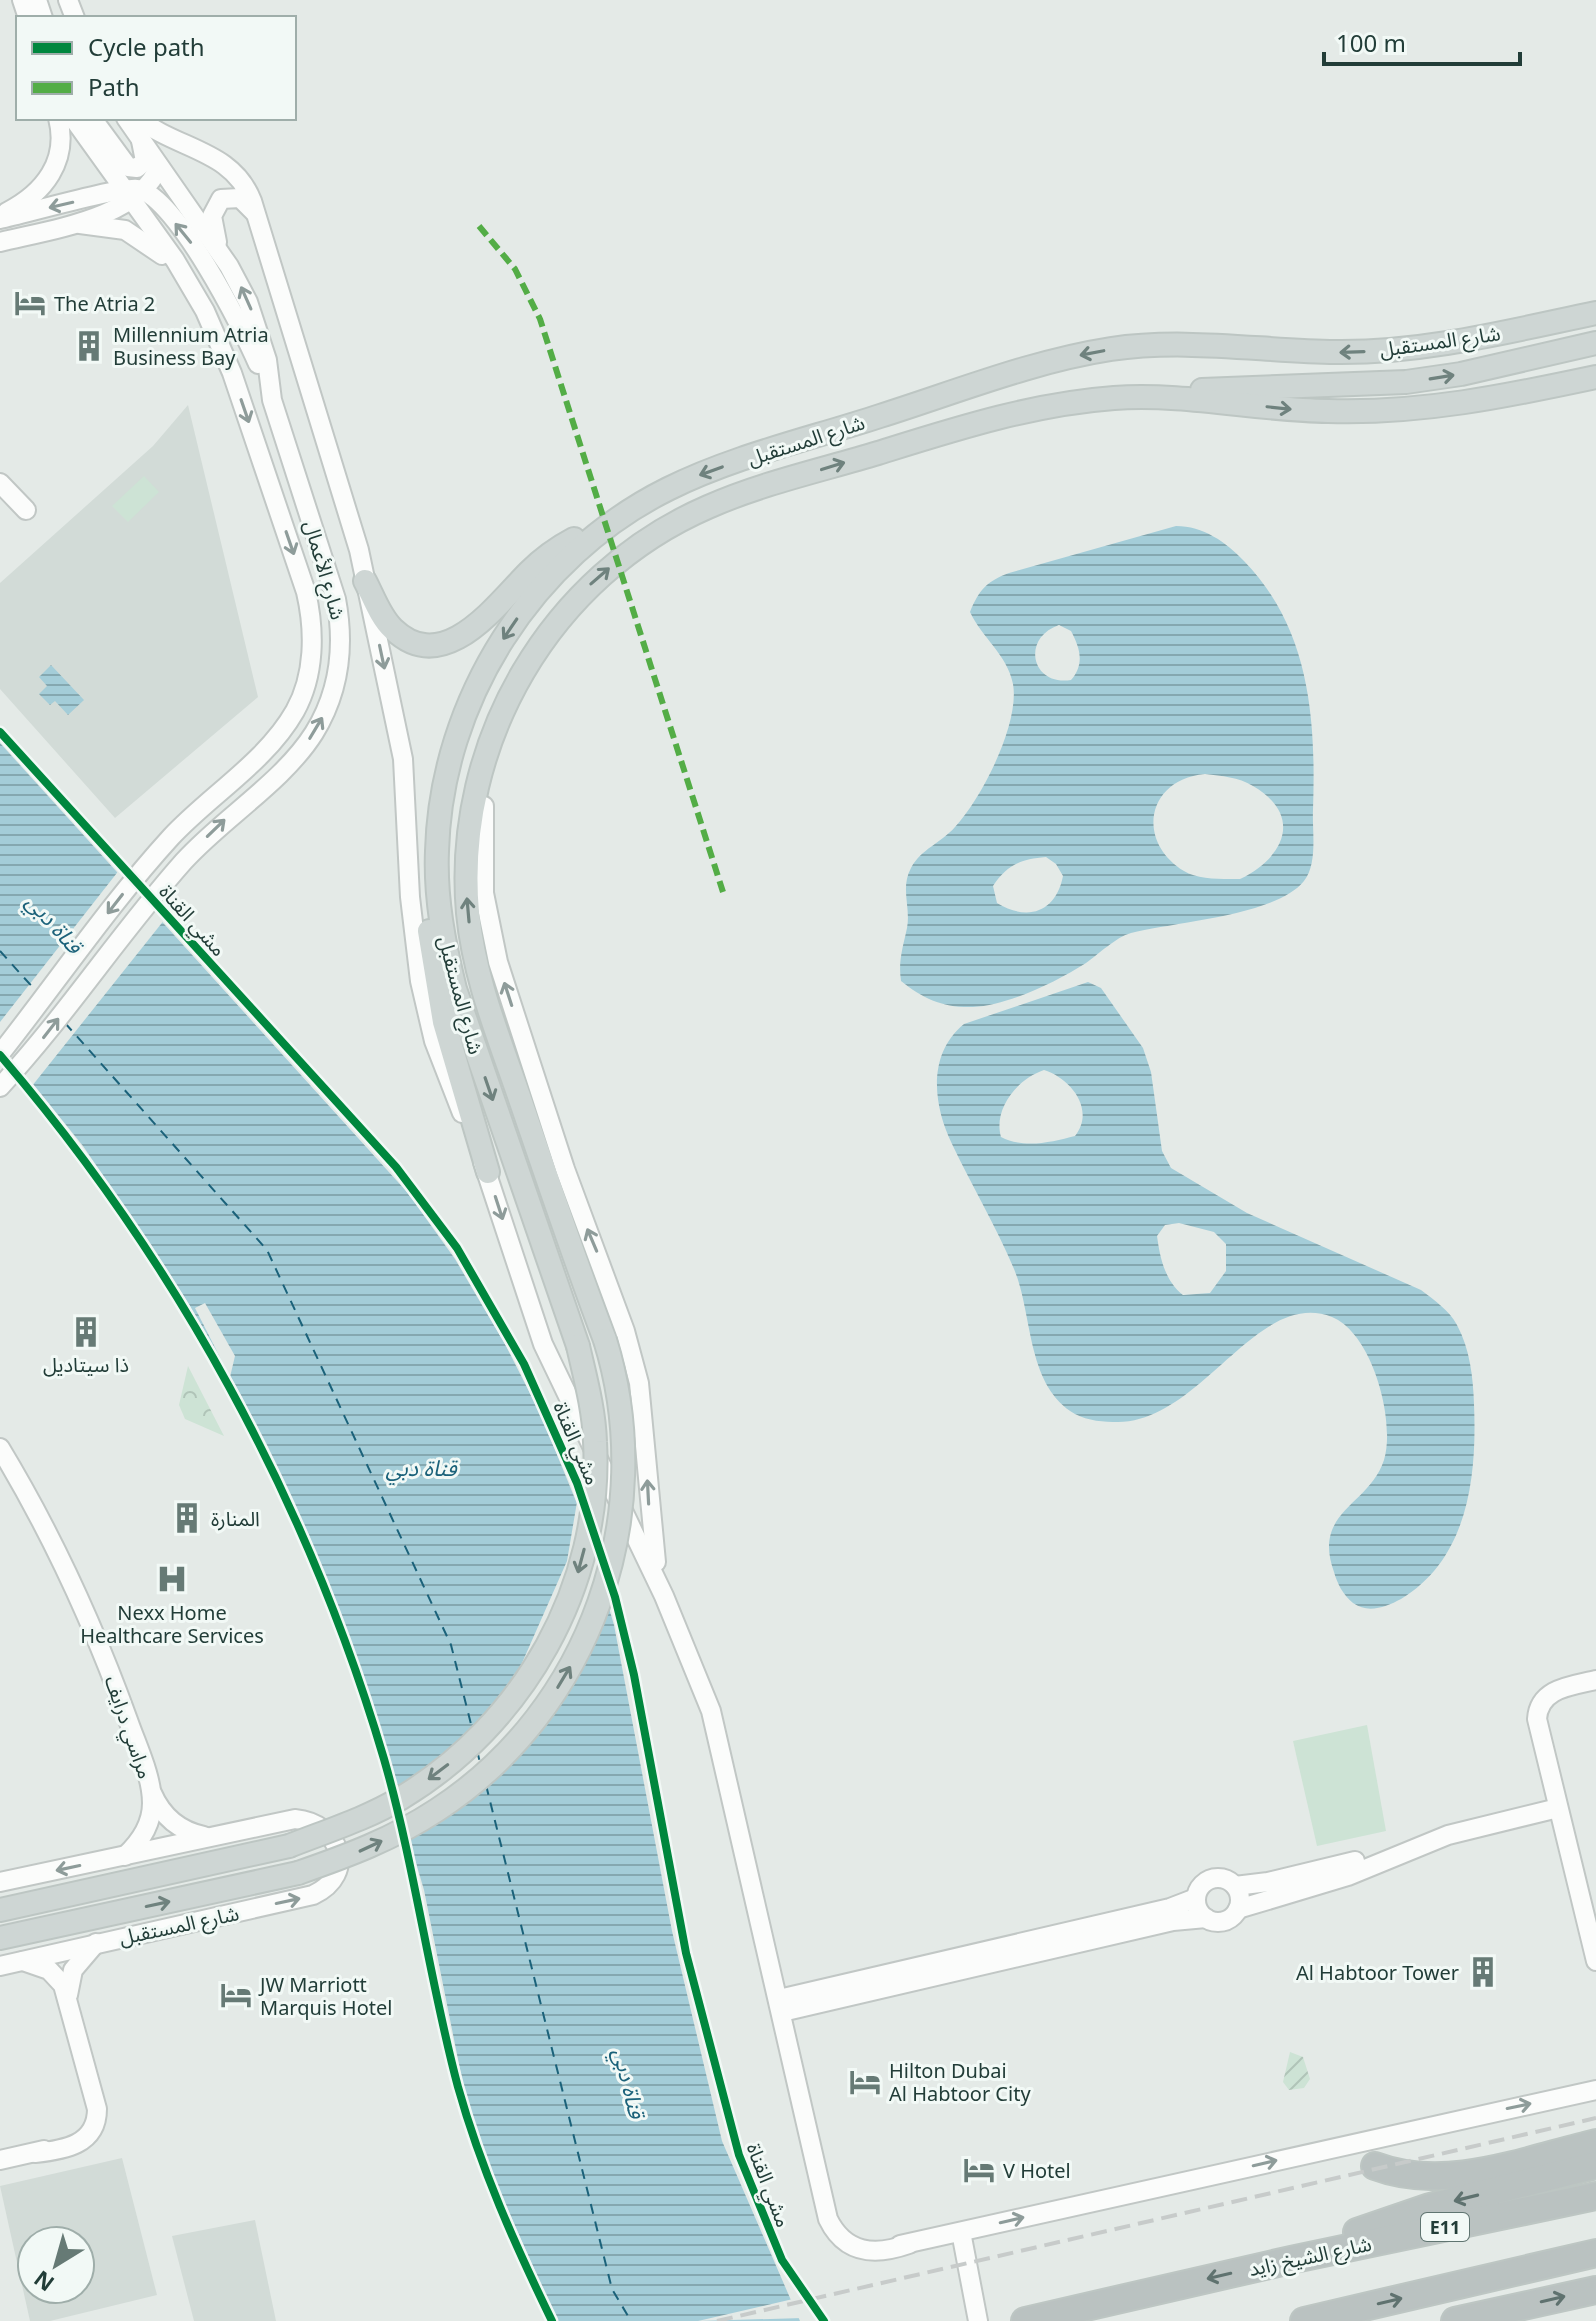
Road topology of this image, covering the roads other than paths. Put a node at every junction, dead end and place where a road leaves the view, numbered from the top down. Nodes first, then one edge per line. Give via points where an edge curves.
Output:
1 (58, 120) edge
2 (75, 120) edge
3 (93, 120) edge
4 (139, 128) edge
5 (159, 166) junction
6 (133, 194) junction
7 (255, 212) junction
8 (0, 218) edge
9 (66, 225) junction
10 (0, 242) edge
11 (218, 249) junction
12 (192, 288) junction
13 (1595, 313) edge
14 (1596, 343) edge
15 (1596, 377) edge
16 (1170, 397) junction
17 (272, 400) junction
18 (0, 483) edge
19 (26, 510) dead end
20 (611, 523) junction
21 (365, 581) junction
22 (493, 732) junction
23 (436, 871) junction
24 (0, 1054) edge
25 (0, 1087) edge
26 (488, 1172) junction
27 (633, 1361) junction
28 (567, 1391) junction
29 (0, 1448) edge
30 (664, 1596) junction
31 (1596, 1680) edge
32 (151, 1791) junction
33 (1556, 1802) junction
34 (207, 1836) junction
35 (124, 1857) junction
36 (0, 1882) edge
37 (1235, 1886) junction
38 (1196, 1898) junction
39 (1238, 1909) junction
40 (0, 1910) edge
41 (1206, 1918) junction
42 (0, 1938) edge
43 (98, 1943) junction
44 (20, 1961) junction
45 (1596, 1961) edge
46 (0, 1966) edge
47 (68, 1995) junction
48 (781, 2006) junction
49 (1596, 2090) edge
50 (1596, 2143) edge
51 (0, 2160) edge
52 (1596, 2165) edge
53 (1375, 2166) dead end
54 (1596, 2196) edge
55 (961, 2232) junction
56 (1596, 2253) edge
57 (1295, 2259) junction
58 (1596, 2290) edge
59 (1309, 2320) edge
60 (978, 2321) edge
61 (1025, 2321) edge
62 (1455, 2321) edge

1 - 8 street via 61,143 51,175 27,201
2 - 6 street, شارع الأعمال
3 - 4 street via 132,168 145,161
4 - 5 street, شارع الأعمال
4 - 7 street via 227,163 248,190
5 - 6 street
5 - 11 street, شارع الأعمال
6 -> 8 street
6 - 9 street
6 - 12 street, شارع الأعمال
17 -> 6 street via 250,344 214,278 157,200
7 - 11 street via 234,196 216,204 212,216
7 - 21 street via 339,478
9 - 10 street
9 - 12 street via 101,225 136,235
17 -> 11 street, شارع الأعمال via 255,321
12 -> 24 street, شارع الأعمال via 232,373 306,592 312,623 306,684 275,739 189,818 138,874
13 -> 20 main road, شارع المستقبل via 1473,339 1378,351 1174,344 1082,355 728,465 667,489
16 -> 14 main road via 1218,389 1406,382
16 -> 15 main road, شارع المستقبل via 1299,410 1393,411 1486,400
22 -> 16 main road, شارع المستقبل via 524,668 566,610 617,562 677,522 742,494 999,417 1084,401
25 -> 17 street, شارع الأعمال via 184,861 292,760 331,700 342,642 332,583
18 - 19 street
20 - 21 main road via 554,551 479,625 445,642 420,643 392,629
20 -> 23 main road, شارع المستقبل via 543,585 507,633 478,686 448,771
21 -> 26 street via 403,759 410,897 423,1001 440,1060
27 -> 22 street via 492,939 481,846
42 -> 22 main road, شارع المستقبل, bridge via 298,1873 386,1839 463,1791 529,1728 571,1665 603,1596 623,1507 623,1416 605,1340 489,1009 471,940 469,835
23 - 26 main road via 427,911 436,983
23 -> 40 main road, شارع المستقبل, bridge via 455,989 578,1346 595,1440 594,1498 576,1581 540,1659 489,1728 435,1775 374,1812 289,1846
26 -> 28 street via 537,1328
27 - 28 street via 629,1379 618,1393 583,1400
30 -> 27 street via 651,1538 644,1428
28 - 30 street
29 - 32 street, مراسي درايف via 85,1612
30 - 48 street via 717,1728
31 - 33 street via 1557,1689 1538,1710
32 - 34 street, مراسي درايف via 176,1825
32 - 35 street, مراسي درايف via 147,1828
33 - 37 street via 1430,1828 1338,1866
33 - 39 street
33 - 45 street
34 - 35 street, شارع المستقبل
43 -> 34 street, شارع المستقبل via 313,1895 331,1882 338,1865 331,1835 309,1820
35 -> 36 street, شارع المستقبل
37 - 38 street via 1213,1879 1202,1885
37 - 39 street
38 - 41 street
38 - 48 street
39 - 41 street via 1224,1921
41 - 48 street
43 - 44 street, شارع المستقبل
43 - 47 street via 79,1959
44 - 46 street, شارع المستقبل
44 - 47 street via 49,1970
47 - 51 street via 86,2070 85,2124 68,2140
48 - 55 street via 823,2192 837,2217 855,2235 878,2244 909,2244
55 -> 49 street
50 - 53 highway via 1446,2178 1411,2177
52 -> 57 highway via 1430,2207
54 - 57 highway, شارع الشيخ زايد / E11
55 - 60 street
59 -> 56 highway
57 -> 61 highway, شارع الشيخ زايد / E11
62 -> 58 highway

